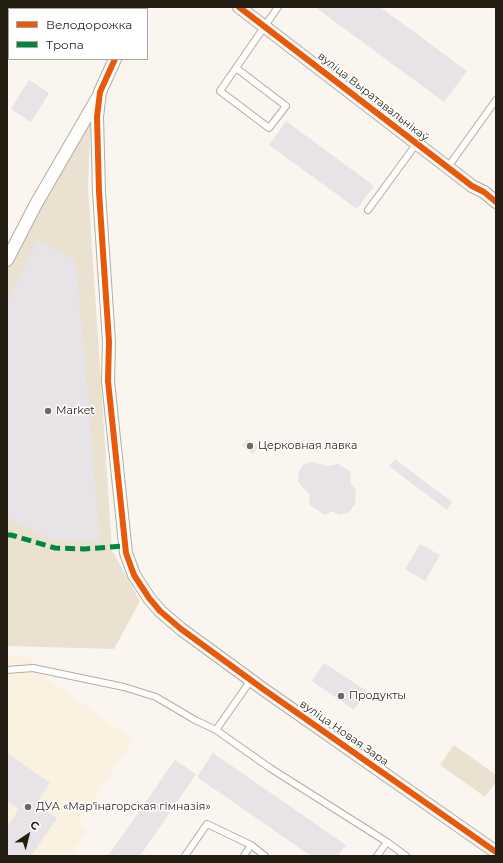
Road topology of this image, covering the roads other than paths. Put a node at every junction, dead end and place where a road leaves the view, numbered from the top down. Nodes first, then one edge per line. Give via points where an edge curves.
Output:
1 (239, 7) edge
2 (278, 7) edge
3 (264, 26) junction
4 (115, 60) edge
5 (236, 68) junction
6 (100, 92) junction
7 (496, 102) edge
8 (417, 143) junction
9 (448, 167) junction
10 (496, 202) edge
11 (368, 210) dead end
12 (7, 260) edge
13 (7, 670) edge
14 (251, 680) junction
15 (216, 730) junction
16 (387, 842) junction
17 (252, 845) junction
18 (496, 852) edge
19 (184, 856) edge
20 (244, 856) edge
21 (265, 856) edge
22 (377, 856) edge
23 (406, 856) edge

1 - 3 street, вуліца Выратавальнікаў
2 - 3 lane
3 - 5 lane
3 - 8 street, вуліца Выратавальнікаў
4 - 6 street
5 - 5 lane via 220,91 269,128 286,106
6 - 12 street
6 - 14 street, вуліца Новая Зара via 97,118 99,192 109,342 108,381 126,553 134,575 160,612
7 - 9 lane
8 - 9 street, вуліца Выратавальнікаў
8 - 11 lane
9 - 10 street, вуліца Выратавальнікаў
13 - 15 lane via 33,668 124,687 156,697
14 - 15 lane
14 - 18 street, вуліца Новая Зара
15 - 16 lane
16 - 22 lane
16 - 23 lane
17 - 19 lane via 207,824
17 - 20 lane
17 - 21 lane

